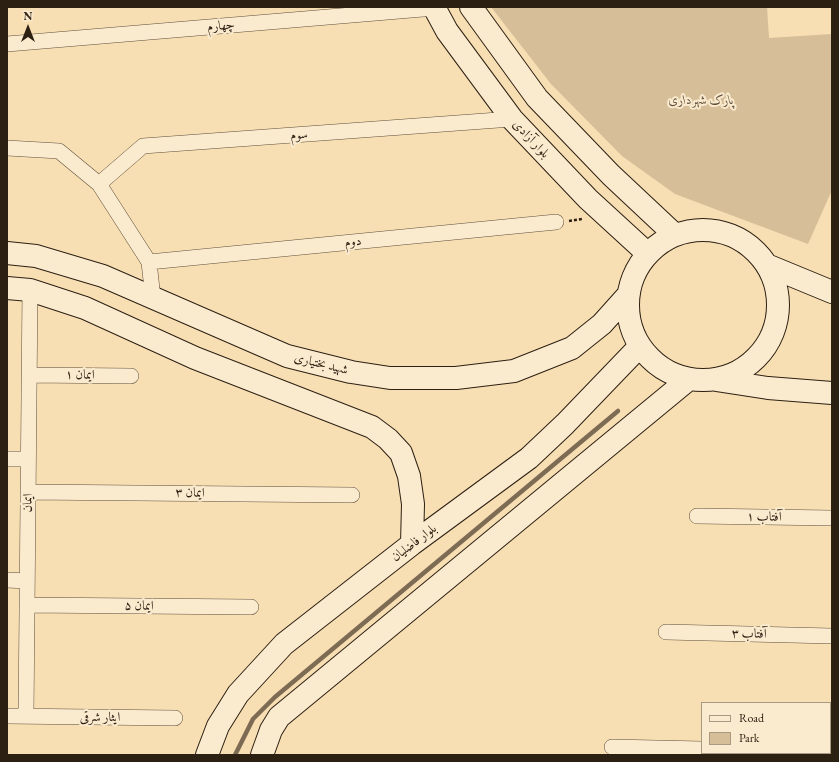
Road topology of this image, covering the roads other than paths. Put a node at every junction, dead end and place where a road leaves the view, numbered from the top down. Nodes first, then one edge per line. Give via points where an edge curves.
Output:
1 (471, 7) edge
2 (435, 8) edge
3 (7, 44) edge
4 (512, 119) junction
5 (7, 148) edge
6 (99, 184) junction
7 (556, 222) dead end
8 (675, 235) junction
9 (7, 253) edge
10 (648, 254) junction
11 (149, 262) junction
12 (769, 266) junction
13 (7, 288) edge
14 (30, 290) junction
15 (832, 292) edge
16 (628, 295) junction
17 (153, 298) junction
18 (640, 346) junction
19 (29, 375) junction
20 (131, 376) dead end
21 (689, 379) junction
22 (715, 380) junction
23 (832, 393) edge
24 (7, 459) edge
25 (28, 459) junction
26 (28, 492) junction
27 (352, 495) dead end
28 (697, 516) dead end
29 (832, 518) edge
30 (412, 544) junction
31 (7, 580) edge
32 (27, 581) junction
33 (27, 605) junction
34 (251, 607) dead end
35 (666, 632) dead end
36 (832, 636) edge
37 (7, 716) edge
38 (26, 716) junction
39 (175, 718) dead end
40 (612, 747) dead end
41 (701, 749) edge
42 (207, 755) edge
43 (262, 755) edge

1 - 8 main road via 537,98 611,176
2 - 3 street, چهارم
2 - 4 main road, بلوار آزادی via 447,31
4 - 6 street, سوم via 143,146
4 - 10 main road, بلوار آزادی via 588,199
5 - 6 street via 59,151
6 - 11 street
7 - 11 street, دوم
8 - 10 main road via 660,243
8 - 12 main road via 702,229 728,234 751,246
9 - 17 main road, شهید بختیاری via 36,256 103,276
10 - 16 main road via 634,273
11 - 17 street
12 - 15 main road
12 - 22 main road via 777,286 779,307 773,334 767,346 753,362 735,373
13 - 14 main road
14 - 19 street, ایمان
14 - 30 main road via 85,308 195,358 372,428 388,439 401,453 409,476 413,504
16 - 17 main road, شهید بختیاری via 602,324 572,348 514,371 456,378 390,378 350,372 288,356
16 - 18 main road via 629,322
18 - 21 main road via 653,362 670,373
18 - 30 main road, بلوار فاضلیان via 529,458
19 - 20 street, ایمان ۱
19 - 25 street, ایمان
21 - 22 main road
21 - 43 main road via 279,717
22 - 23 main road via 768,388
24 - 25 street
25 - 26 street, ایمان
26 - 27 street, ایمان ۳
26 - 32 street, ایمان
28 - 29 street, آفتاب ۱
30 - 42 main road, بلوار فاضلیان via 284,644 238,694 218,726
31 - 32 street
32 - 33 street, ایمان
33 - 34 street, ایمان ۵
33 - 38 street, ایمان
35 - 36 street, آفتاب ۳
37 - 38 street, ایثار شرقی
38 - 39 street, ایثار شرقی
40 - 41 street

